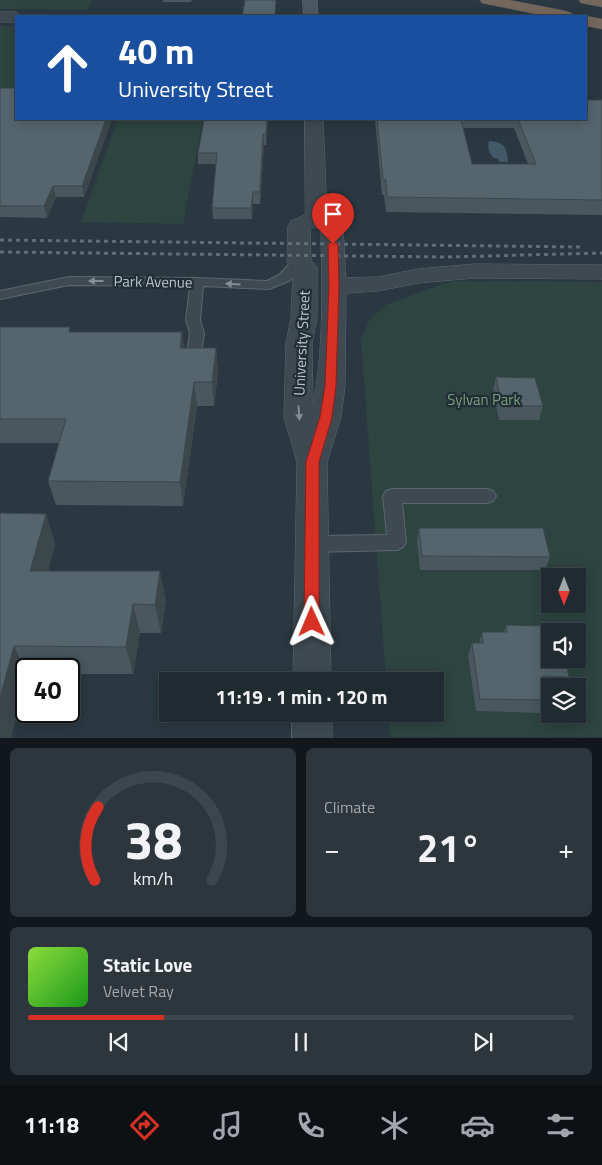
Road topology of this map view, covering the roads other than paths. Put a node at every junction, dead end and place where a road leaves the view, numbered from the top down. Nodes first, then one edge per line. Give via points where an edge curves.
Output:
1 (310, 0) edge
2 (487, 0) edge
3 (586, 0) edge
4 (602, 3) edge
5 (311, 15) edge
6 (561, 15) edge
7 (0, 17) edge
8 (15, 18) edge
9 (587, 20) edge
10 (602, 24) edge
11 (314, 120) edge
12 (316, 218) junction
13 (299, 262) junction
14 (602, 272) edge
15 (197, 282) junction
16 (334, 286) junction
17 (0, 295) edge
18 (192, 362) edge
19 (312, 462) junction
20 (486, 496) dead end
21 (311, 544) junction
22 (312, 672) edge
23 (312, 722) edge
24 (312, 738) edge

1 - 5 main road
2 - 6 highway
3 - 4 highway
7 - 8 street
9 - 10 highway
11 - 12 street
12 - 13 street, University Street via 299,226
12 - 16 street, University Street via 332,226
13 -> 15 lane, Park Avenue via 284,278 269,285
13 -> 19 street, University Street via 304,267 299,417
14 - 16 street via 448,272 378,284
15 -> 17 lane, Park Avenue via 64,281
15 - 18 lane
16 - 19 street, University Street via 331,386 326,417
19 - 21 street
20 - 21 lane via 392,496 397,542
21 - 22 street
23 - 24 street

